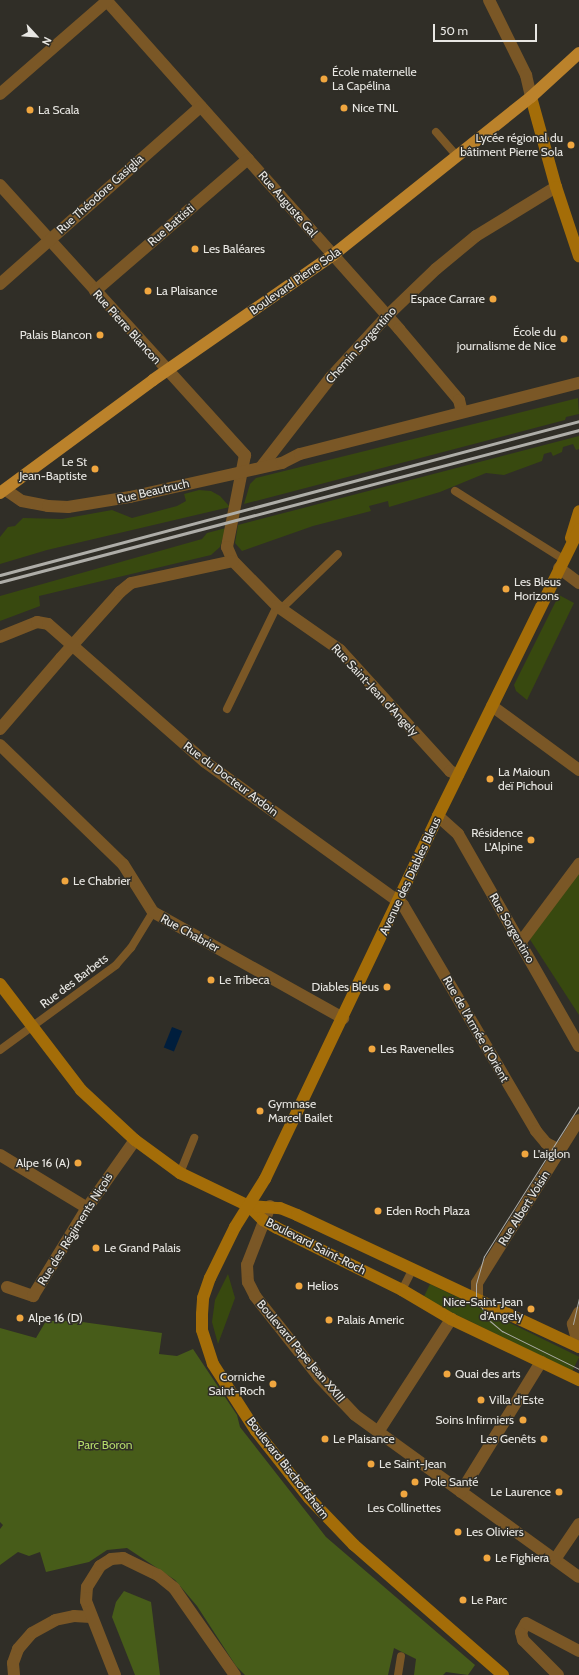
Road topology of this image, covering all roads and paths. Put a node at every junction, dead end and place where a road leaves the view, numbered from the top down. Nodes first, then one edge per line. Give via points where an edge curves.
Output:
1 (106, 0) edge
2 (489, 0) edge
3 (579, 53) edge
4 (0, 94) edge
5 (532, 97) junction
6 (201, 106) junction
7 (436, 132) dead end
8 (457, 156) junction
9 (248, 159) junction
10 (0, 185) edge
11 (556, 187) junction
12 (48, 241) junction
13 (333, 255) junction
14 (579, 256) edge
15 (0, 284) edge
16 (94, 291) junction
17 (387, 316) junction
18 (166, 370) junction
19 (579, 383) edge
20 (462, 412) junction
21 (287, 434) junction
22 (300, 454) junction
23 (262, 466) junction
24 (241, 471) junction
25 (2, 491) edge
26 (455, 491) dead end
27 (579, 511) edge
28 (579, 530) edge
29 (579, 535) edge
30 (570, 545) junction
31 (338, 554) dead end
32 (233, 561) junction
33 (561, 563) junction
34 (579, 582) edge
35 (279, 607) junction
36 (0, 637) edge
37 (73, 645) junction
38 (492, 706) junction
39 (227, 709) dead end
40 (0, 729) edge
41 (0, 745) edge
42 (579, 770) edge
43 (458, 775) junction
44 (438, 816) junction
45 (579, 864) edge
46 (398, 901) junction
47 (153, 912) junction
48 (520, 943) junction
49 (0, 984) edge
50 (343, 1018) junction
51 (32, 1026) junction
52 (1, 1046) edge
53 (579, 1046) edge
54 (579, 1120) edge
55 (194, 1138) dead end
56 (135, 1140) junction
57 (560, 1150) junction
58 (0, 1155) edge
59 (180, 1173) junction
60 (249, 1206) junction
61 (270, 1206) junction
62 (87, 1208) junction
63 (263, 1220) junction
64 (413, 1268) junction
65 (7, 1287) dead end
66 (402, 1290) junction
67 (477, 1298) junction
68 (579, 1312) edge
69 (451, 1319) junction
70 (579, 1347) edge
71 (541, 1362) junction
72 (579, 1380) edge
73 (378, 1432) junction
74 (461, 1492) junction
75 (579, 1524) edge
76 (556, 1558) junction
77 (579, 1577) edge
78 (91, 1617) junction
79 (579, 1650) edge
80 (401, 1656) dead end
81 (14, 1675) edge
82 (115, 1675) edge
83 (235, 1675) edge
84 (398, 1675) edge
85 (503, 1675) edge
86 (558, 1675) edge

1 - 4 street
1 - 6 street, Rue Auguste Gal
2 - 5 street via 526,75
3 - 5 main road, Boulevard Pierre Sola
5 - 8 main road, Boulevard Pierre Sola
5 - 11 main road
6 - 9 street, Rue Auguste Gal
6 - 12 street, Rue Théodore Gasiglia
7 - 8 lane
8 - 13 main road, Boulevard Pierre Sola
9 - 13 street, Rue Auguste Gal
9 - 16 street, Rue Battisti
10 - 12 street, Rue Pierre Blancon
11 - 14 main road
11 - 17 street, Chemin Sorgentino via 476,236 436,269
12 - 15 street, Rue Théodore Gasiglia
12 - 16 street, Rue Pierre Blancon
13 - 17 street, Rue Auguste Gal
13 - 18 main road, Boulevard Pierre Sola
16 - 18 street, Rue Pierre Blancon
17 - 20 street, Rue Auguste Gal via 459,400
17 - 21 street, Chemin Sorgentino via 331,377
18 - 24 street, Rue Pierre Blancon via 245,455
18 - 25 main road, Boulevard Pierre Sola
19 - 20 street, Rue Beautruch
20 - 22 street, Rue Beautruch
21 - 22 street via 289,449
21 - 23 street, Chemin Sorgentino
22 - 23 street, Rue Beautruch via 282,463
23 - 24 street, Rue Beautruch
24 - 25 street, Rue Beautruch via 130,497 68,507 28,502
24 - 32 street via 227,546
26 - 33 lane
27 - 30 main road, Avenue des Diables Bleus
28 - 30 main road, Avenue des Diables Bleus
29 - 30 street, Avenue des Diables Bleus
30 - 33 main road, Avenue des Diables Bleus
31 - 35 lane
32 - 35 street, Rue Saint-Jean d'Angely
32 - 37 street via 132,583 120,592
33 - 34 street
33 - 38 main road, Avenue des Diables Bleus
35 - 39 lane
35 - 43 street, Rue Saint-Jean d'Angely via 340,650 450,771
36 - 37 street, Rue du Docteur Ardoin via 37,622 48,624
37 - 40 street
37 - 46 street, Rue du Docteur Ardoin via 205,762
38 - 42 street
38 - 43 main road, Avenue des Diables Bleus
41 - 47 street, Rue Chabrier via 123,864
43 - 44 main road, Avenue des Diables Bleus
44 - 46 main road, Avenue des Diables Bleus
44 - 48 street, Rue Sorgentino via 458,834
45 - 48 street
46 - 50 main road, Avenue des Diables Bleus
46 - 57 street, Rue de l'Armée d'Orient via 408,913 536,1131 546,1143
47 - 50 street, Rue Chabrier
47 - 51 lane, Rue des Barbets via 131,948 116,965
48 - 53 street, Rue Sorgentino
49 - 51 main road
50 - 60 main road, Avenue des Diables Bleus via 265,1179
51 - 52 lane, Rue des Barbets
51 - 56 main road via 81,1090
54 - 57 street, Rue Albert Voisin
55 - 59 lane
56 - 59 main road
56 - 62 street, Rue des Régiments Niçois
57 - 67 street, Rue Albert Voisin via 477,1283
58 - 62 street
59 - 60 main road
60 - 61 main road, Boulevard Saint-Roch
60 - 63 main road, Boulevard Saint-Roch
60 - 85 main road, Boulevard Bischoffsheim via 210,1278 203,1298 202,1330 213,1364 256,1431 338,1530
61 - 63 street, Boulevard Pape Jean XXIII
61 - 64 main road, Boulevard Saint-Roch via 291,1212
62 - 65 street, Rue des Régiments Niçois via 33,1296
63 - 66 main road, Boulevard Saint-Roch
63 - 73 street, Boulevard Pape Jean XXIII via 247,1266 248,1282 254,1296 319,1377 355,1415
64 - 66 lane
64 - 67 main road, Boulevard Saint-Roch
66 - 69 main road, Boulevard Saint-Roch
67 - 70 main road, Boulevard Saint-Roch
68 - 70 street via 573,1324
69 - 71 main road, Boulevard Saint-Roch
69 - 73 street
71 - 72 main road, Boulevard Saint-Roch
71 - 74 street
73 - 74 street, Boulevard Pape Jean XXIII
74 - 76 street, Boulevard Pape Jean XXIII
75 - 76 street
76 - 77 street, Boulevard Pape Jean XXIII
78 - 81 street via 74,1616 55,1620 32,1633 18,1649 12,1663
78 - 82 street
78 - 83 street via 86,1601 87,1587 100,1566 111,1559 123,1558 158,1575 174,1588
79 - 86 street via 526,1624 521,1632 523,1640
80 - 84 lane

